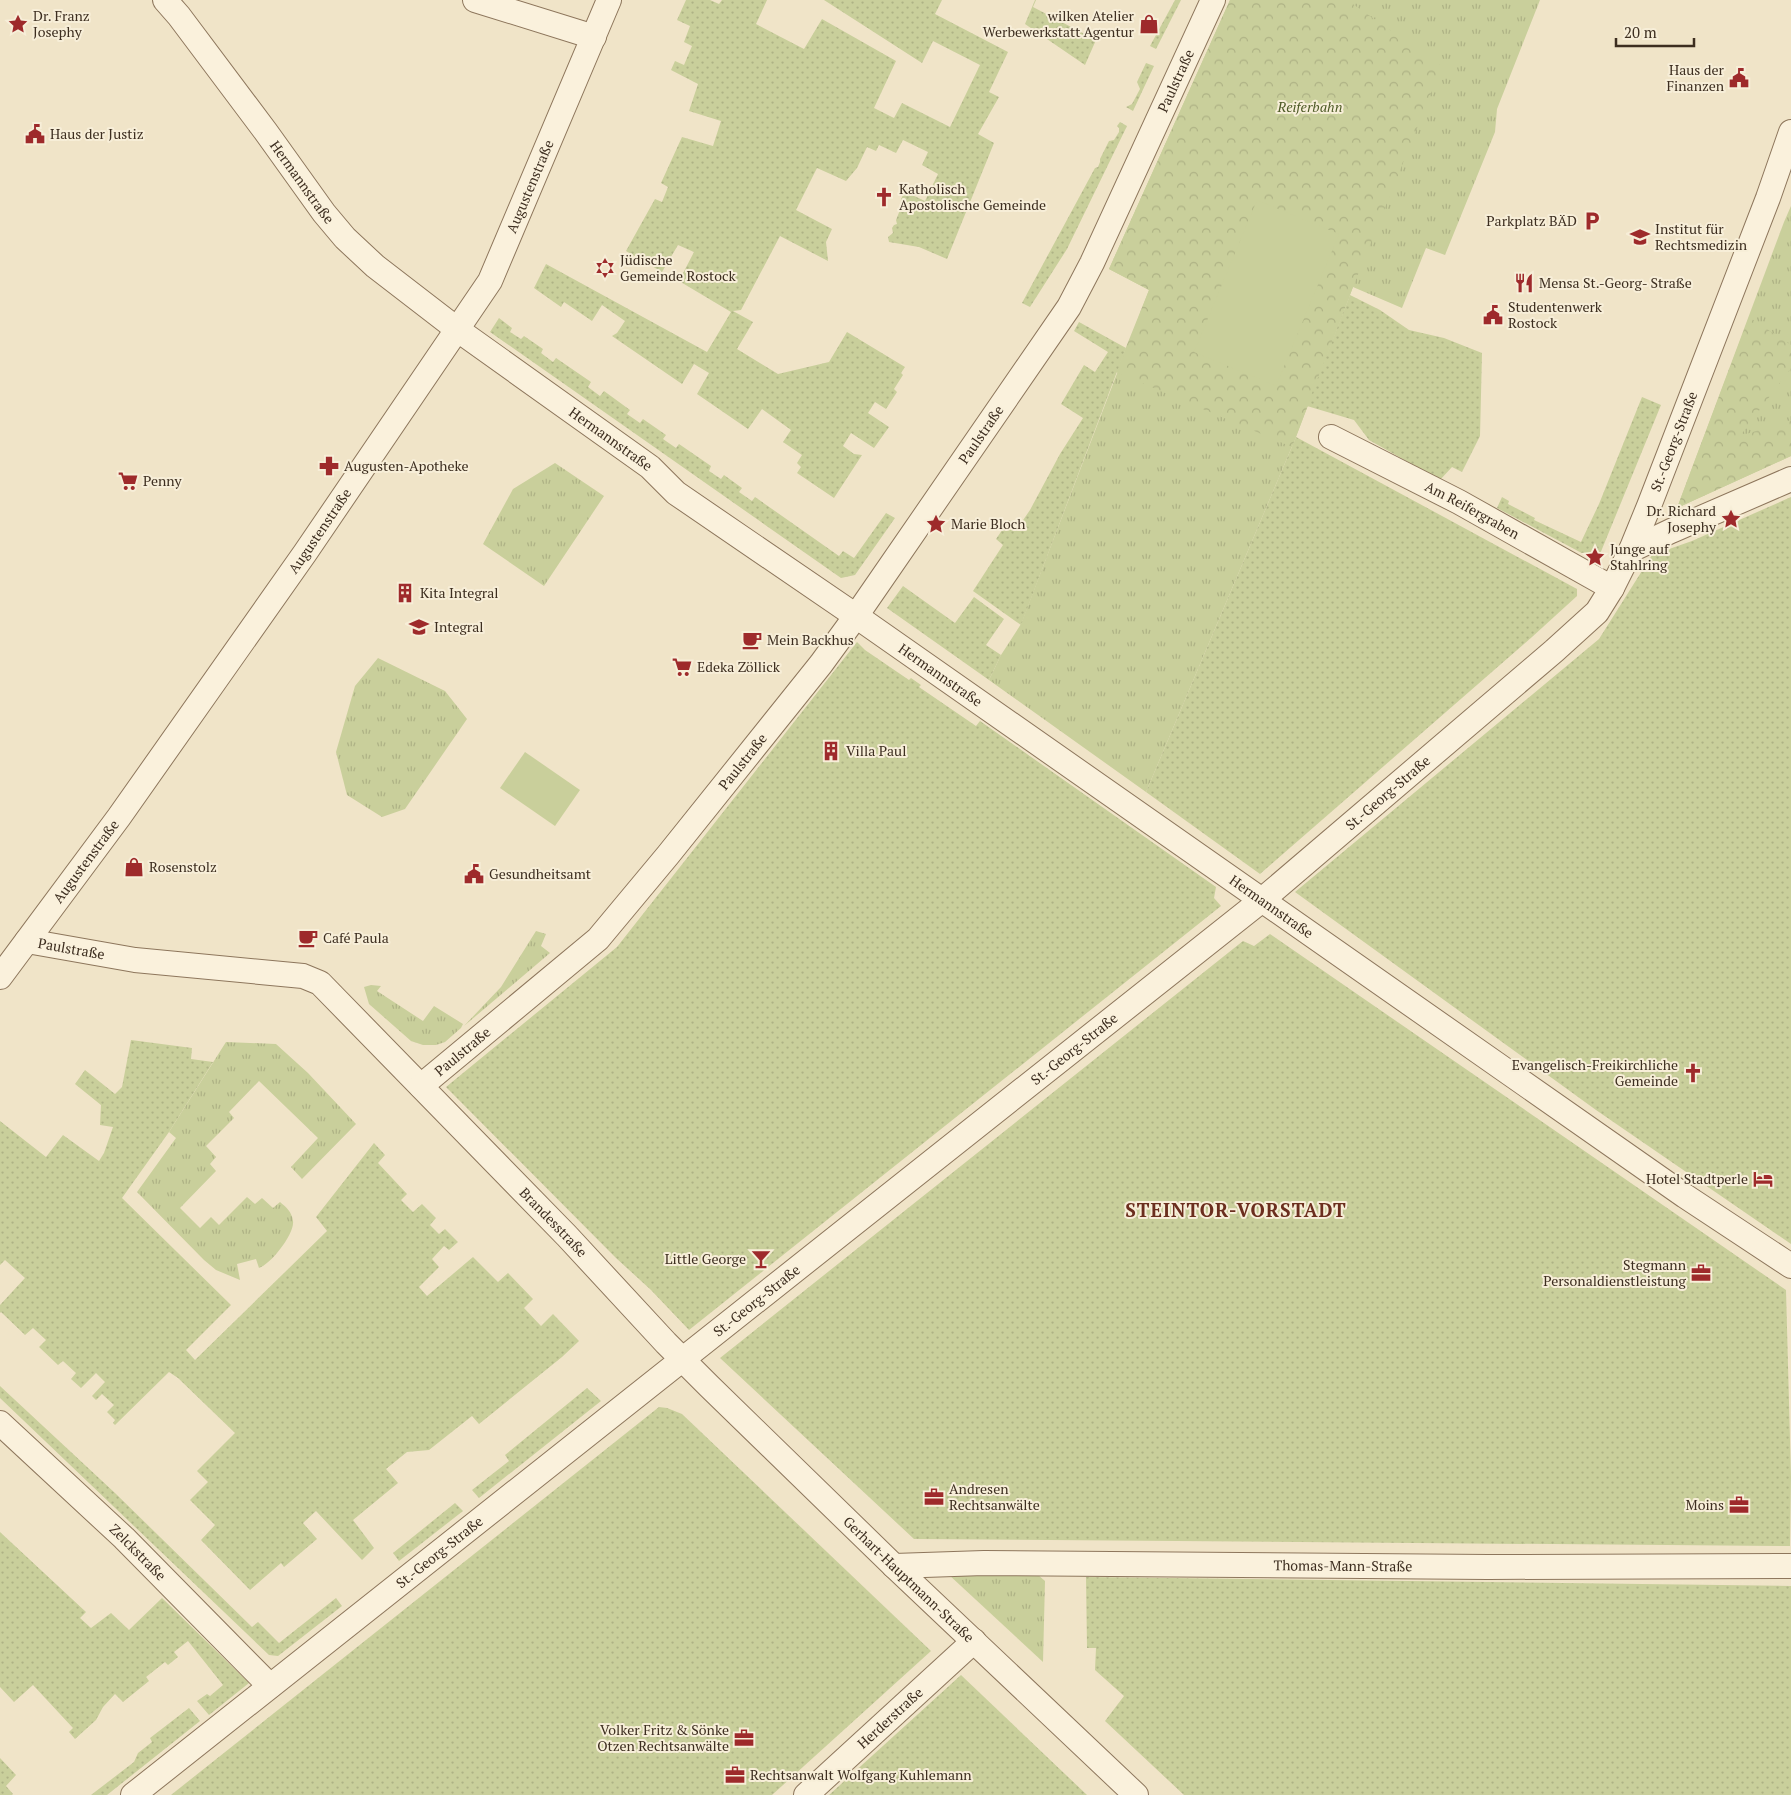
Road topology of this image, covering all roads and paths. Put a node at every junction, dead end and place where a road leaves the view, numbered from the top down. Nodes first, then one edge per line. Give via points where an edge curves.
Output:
1 (165, 0) edge
2 (475, 0) edge
3 (609, 0) edge
4 (1213, 0) edge
5 (594, 37) junction
6 (1791, 132) edge
7 (458, 330) junction
8 (1331, 437) dead end
9 (1791, 479) edge
10 (1631, 550) junction
11 (1612, 588) junction
12 (856, 616) junction
13 (1262, 900) junction
14 (27, 941) junction
15 (0, 977) edge
16 (421, 1086) junction
17 (1791, 1266) edge
18 (684, 1360) junction
19 (0, 1422) edge
20 (894, 1566) junction
21 (1791, 1566) edge
22 (974, 1641) junction
23 (270, 1686) junction
24 (133, 1795) edge
25 (806, 1795) edge
26 (1136, 1795) edge

1 - 7 street, Hermannstraße via 345,238 375,266
2 - 5 street
3 - 5 street, Augustenstraße
4 - 12 street, Paulstraße via 1069,307
5 - 7 street, Augustenstraße via 490,281
6 - 10 street, St.-Georg-Straße via 1763,213
7 - 12 street, Hermannstraße via 650,467 676,493
7 - 14 street, Augustenstraße via 305,554
8 - 11 street, Am Reifergraben via 1459,502
9 - 10 street
10 - 11 street, St.-Georg-Straße
11 - 13 street, St.-Georg-Straße via 1598,612
12 - 13 street, Hermannstraße
12 - 16 street, Paulstraße via 809,679 598,939
13 - 17 street, Hermannstraße
13 - 18 street, St.-Georg-Straße
14 - 15 street, Augustenstraße
14 - 16 street, Paulstraße via 135,960 303,976 320,983 334,996
16 - 18 street, Brandesstraße
18 - 20 street, Gerhart-Hauptmann-Straße
18 - 23 street, St.-Georg-Straße
19 - 23 street, Zelckstraße via 124,1538
20 - 21 street, Thomas-Mann-Straße via 984,1563
20 - 22 street, Gerhart-Hauptmann-Straße
22 - 25 street, Herderstraße
22 - 26 street, Gerhart-Hauptmann-Straße
23 - 24 street, St.-Georg-Straße

